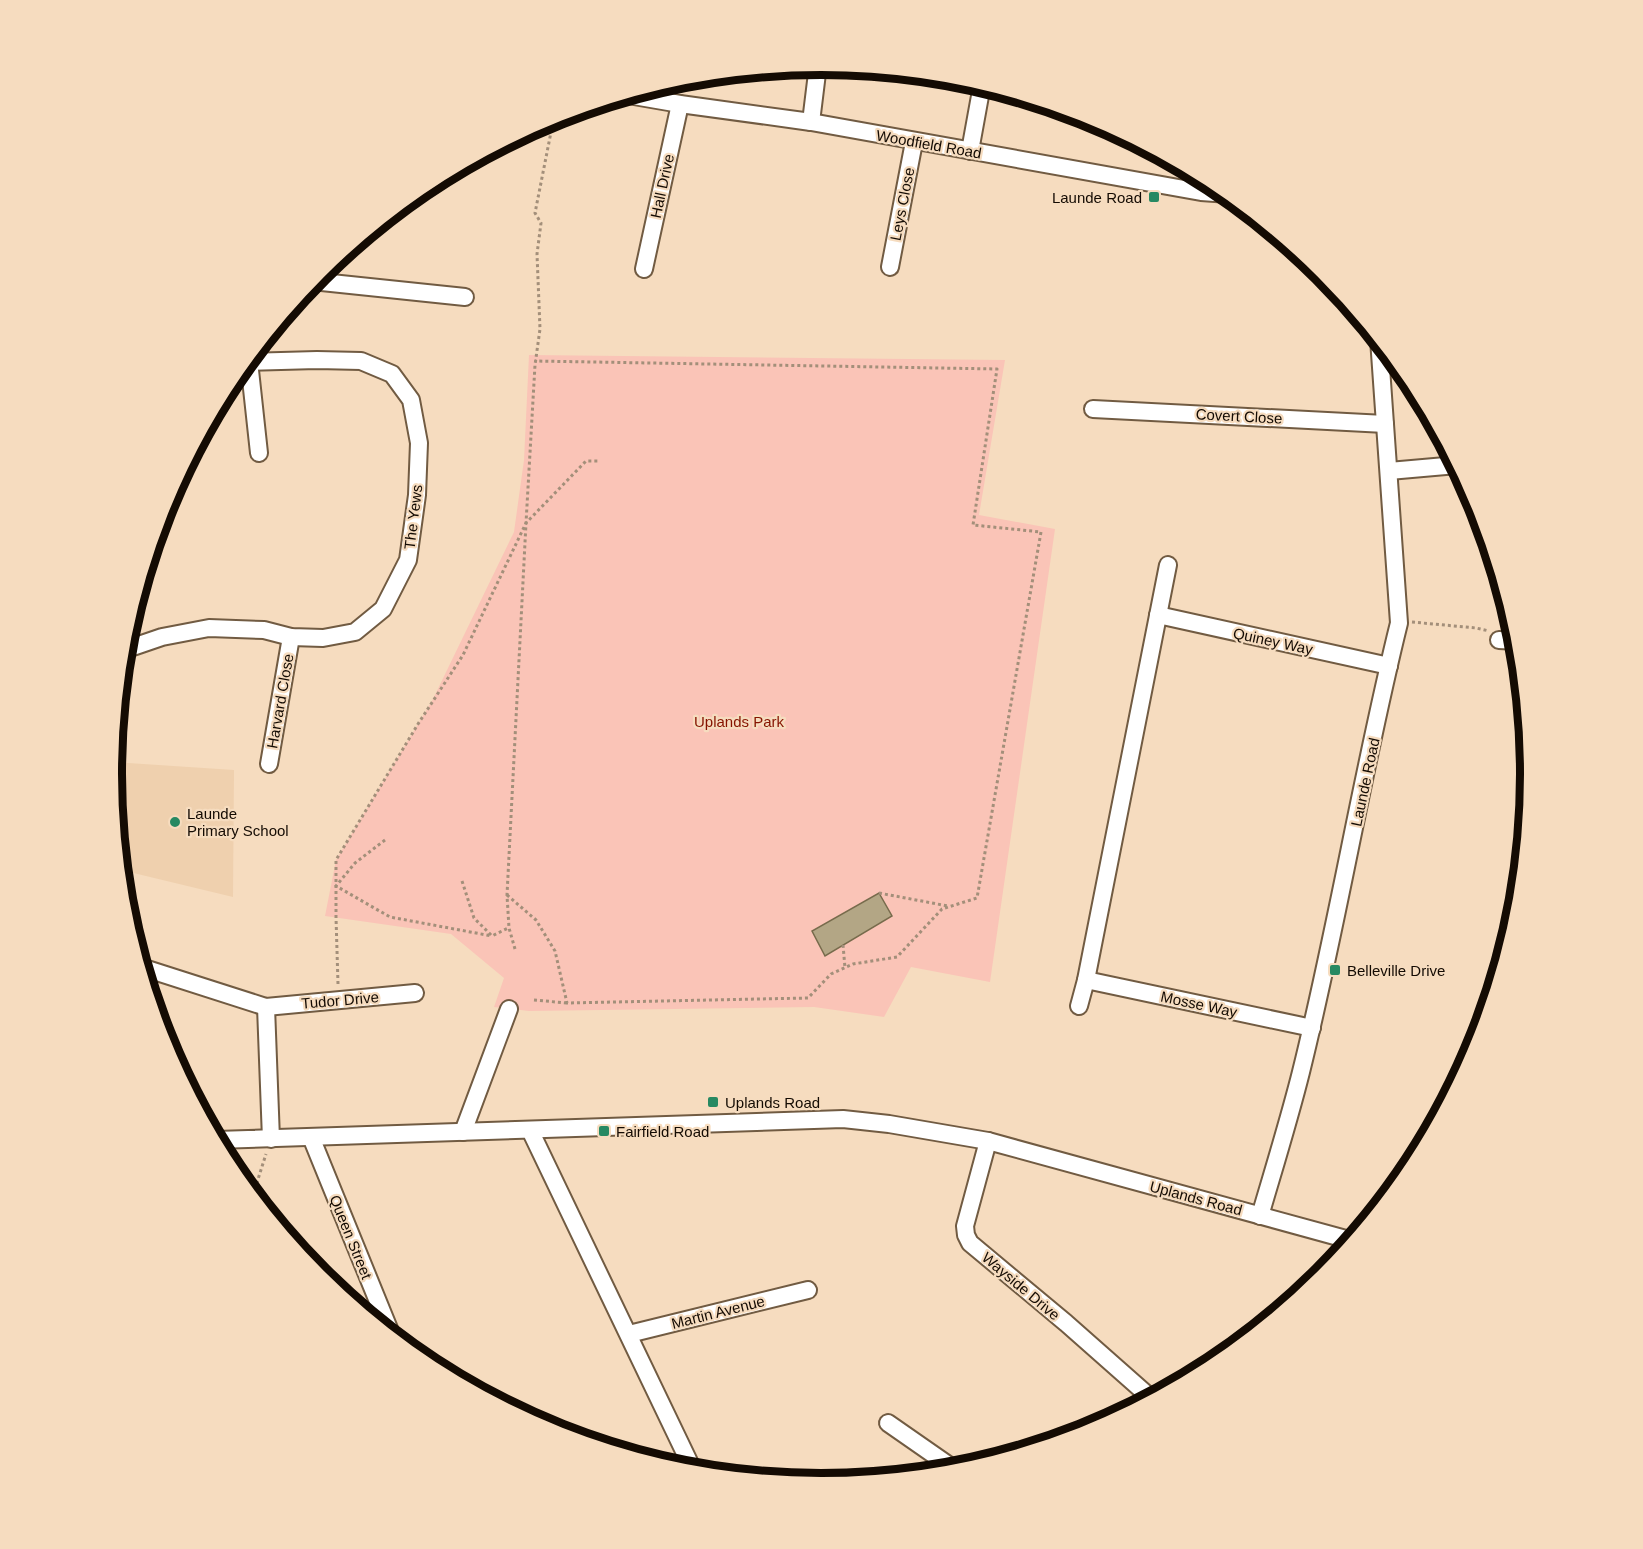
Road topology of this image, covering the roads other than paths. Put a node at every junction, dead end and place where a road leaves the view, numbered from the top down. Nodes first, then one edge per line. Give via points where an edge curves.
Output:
1 (817, 75) edge
2 (980, 93) edge
3 (645, 98) edge
4 (680, 104) junction
5 (811, 122) junction
6 (914, 142) junction
7 (970, 151) junction
8 (1210, 193) edge
9 (890, 267) dead end
10 (644, 269) dead end
11 (325, 282) edge
12 (465, 297) dead end
13 (1379, 353) edge
14 (258, 361) edge
15 (249, 373) edge
16 (1093, 409) dead end
17 (1385, 424) junction
18 (258, 453) dead end
19 (1449, 466) edge
20 (1389, 471) junction
21 (1168, 565) dead end
22 (1158, 615) junction
23 (291, 637) junction
24 (1499, 640) road end
25 (1508, 640) edge
26 (134, 647) edge
27 (1389, 666) junction
28 (269, 764) dead end
29 (150, 970) edge
30 (1086, 980) junction
31 (415, 993) dead end
32 (1079, 1006) dead end
33 (266, 1007) junction
34 (509, 1009) dead end
35 (1312, 1028) junction
36 (530, 1130) junction
37 (463, 1132) junction
38 (311, 1137) junction
39 (271, 1138) junction
40 (226, 1140) edge
41 (988, 1141) junction
42 (1260, 1216) junction
43 (1344, 1239) edge
44 (808, 1290) dead end
45 (386, 1321) edge
46 (628, 1334) junction
47 (1146, 1394) edge
48 (888, 1423) dead end
49 (689, 1462) edge
50 (945, 1463) edge

1 - 5 street
2 - 7 street
3 - 4 street, Woodfield Road
4 - 5 street, Woodfield Road
4 - 10 street, Hall Drive
5 - 6 street, Woodfield Road
6 - 7 street, Woodfield Road
6 - 9 street, Leys Close
7 - 8 street, Woodfield Road
11 - 12 street
13 - 17 street, Launde Road
14 - 23 street, The Yews via 361,361 392,374 411,400 419,443 408,560 383,609 355,632 323,638
15 - 18 street
16 - 17 street, Covert Close
17 - 20 street, Launde Road
19 - 20 street
20 - 27 street, Launde Road via 1399,623
21 - 22 street
22 - 27 street, Quiney Way
22 - 30 street
23 - 26 street, The Yews via 264,630 210,628
23 - 28 street, Harvard Close
24 - 25 street
27 - 35 street, Launde Road
29 - 33 street, Tudor Drive
30 - 32 street
30 - 35 street, Mosse Way
31 - 33 street, Tudor Drive
33 - 39 street
34 - 37 street
35 - 42 street, Launde Road
36 - 37 street, Uplands Road
36 - 41 street, Uplands Road via 843,1119
36 - 46 street
37 - 38 street, Uplands Road
38 - 39 street, Uplands Road
38 - 45 street, Queen Street
39 - 40 street, Uplands Road
41 - 42 street, Uplands Road
41 - 47 street, Wayside Drive via 965,1226 970,1243
42 - 43 street, Uplands Road
44 - 46 street, Martin Avenue
46 - 49 street
48 - 50 street

